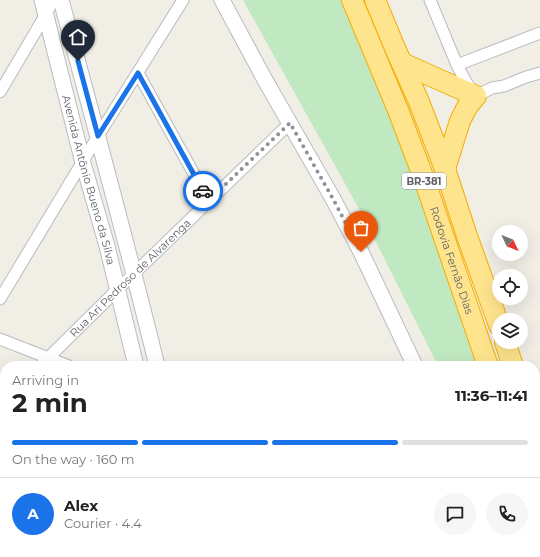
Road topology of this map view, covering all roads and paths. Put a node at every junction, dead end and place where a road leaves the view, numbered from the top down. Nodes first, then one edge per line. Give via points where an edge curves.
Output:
1 (53, 0) edge
2 (61, 0) edge
3 (183, 0) edge
4 (222, 0) edge
5 (352, 0) edge
6 (375, 0) edge
7 (430, 0) edge
8 (44, 7) edge
9 (540, 32) edge
10 (402, 63) junction
11 (457, 65) junction
12 (138, 73) junction
13 (540, 73) edge
14 (0, 92) edge
15 (476, 96) junction
16 (290, 123) junction
17 (98, 136) junction
18 (83, 163) junction
19 (445, 169) junction
20 (208, 201) junction
21 (134, 274) junction
22 (118, 289) junction
23 (0, 299) edge
24 (495, 313) edge
25 (0, 339) edge
26 (507, 349) edge
27 (42, 361) edge
28 (45, 361) edge
29 (135, 361) edge
30 (156, 361) edge
31 (413, 361) edge
32 (486, 361) edge
33 (511, 361) edge

1 - 8 street
2 - 17 street, Avenida Antônio Bueno da Silva
3 - 12 street
4 - 16 street
5 - 32 highway, Rodovia Fernão Dias / BR-381 via 423,176
6 - 10 highway, Rodovia Fernão Dias / BR-381
7 - 11 street
8 - 14 street
8 - 18 street, Avenida Antônio Bueno da Silva
9 - 11 street
10 - 15 highway
10 - 19 highway, Rodovia Fernão Dias / BR-381
11 - 15 street
12 - 17 street
12 - 20 street
13 - 15 street via 492,88
15 - 19 highway via 460,121
16 - 20 street, Rua Ari Pedroso de Alvarenga
16 - 31 street via 361,252
17 - 18 street
17 - 21 street, Avenida Antônio Bueno da Silva
18 - 22 street, Avenida Antônio Bueno da Silva
18 - 23 street
19 - 24 highway, Rodovia Fernão Dias / BR-381
20 - 21 street, Rua Ari Pedroso de Alvarenga
21 - 22 street, Rua Ari Pedroso de Alvarenga
21 - 30 street, Avenida Antônio Bueno da Silva
22 - 28 street, Rua Ari Pedroso de Alvarenga
22 - 29 street, Avenida Antônio Bueno da Silva
25 - 27 street
26 - 33 highway

